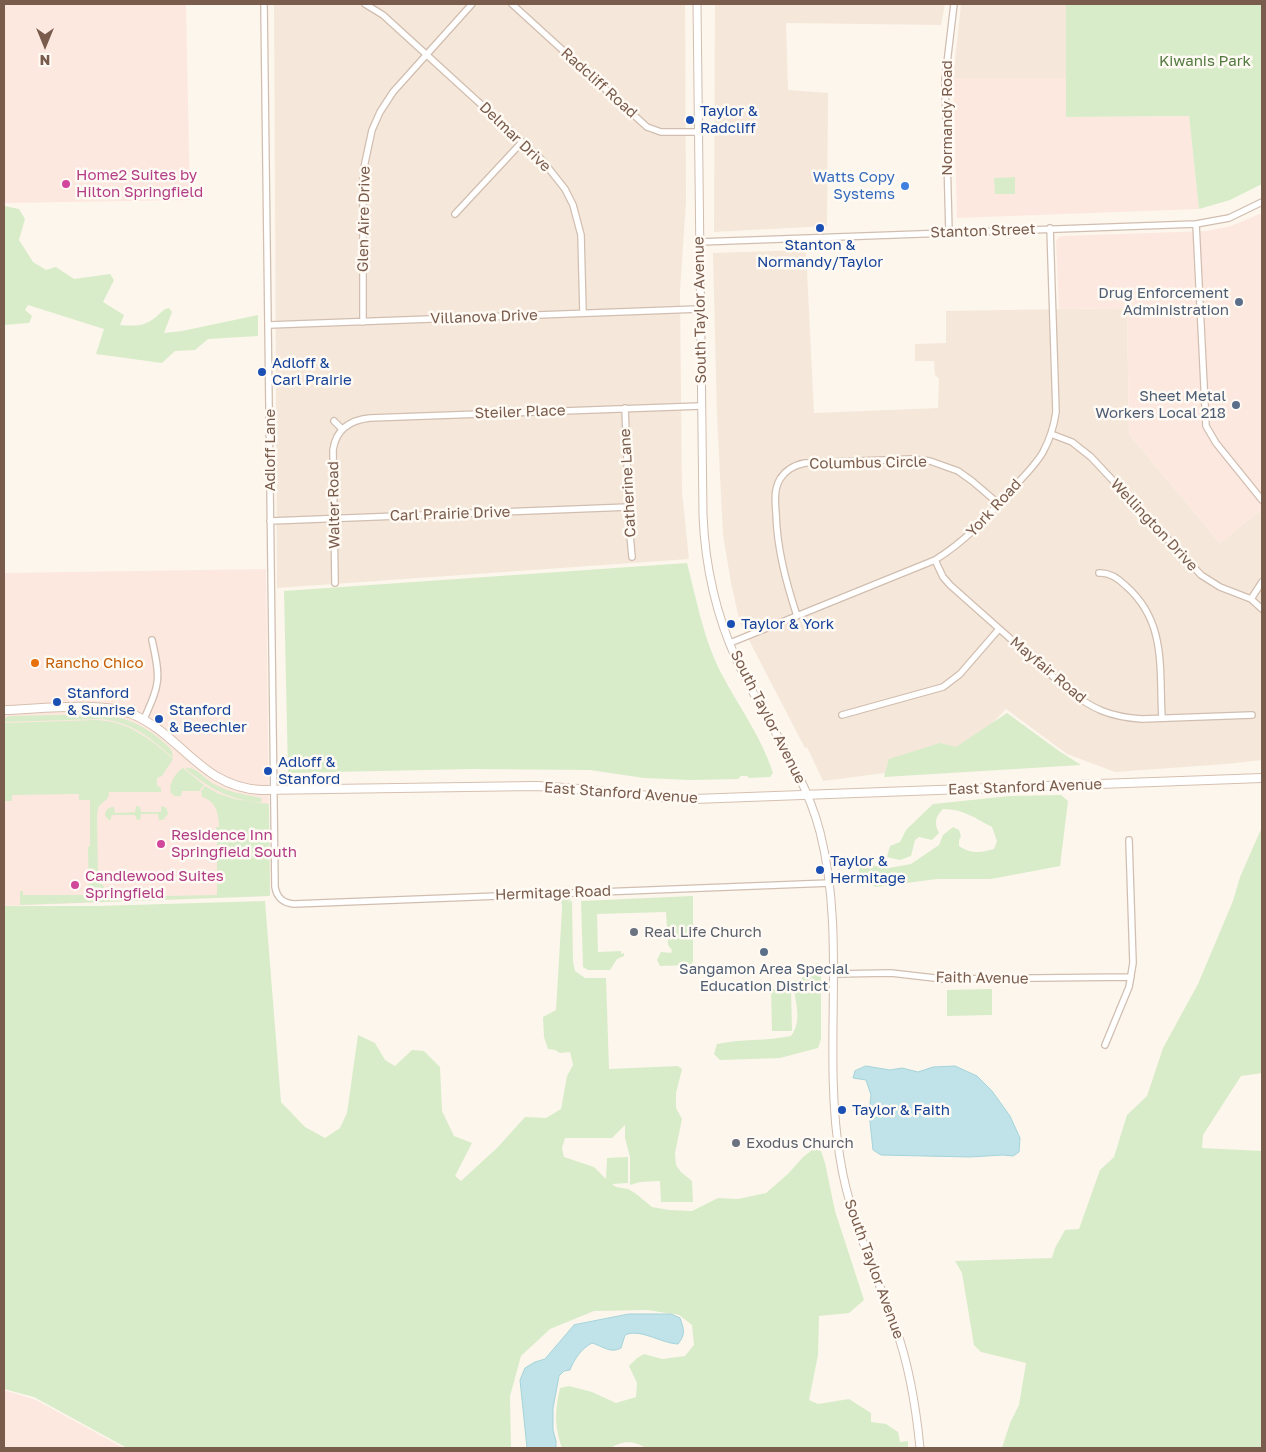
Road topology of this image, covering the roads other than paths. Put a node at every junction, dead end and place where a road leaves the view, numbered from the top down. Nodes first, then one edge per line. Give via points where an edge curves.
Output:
1 (264, 4) edge
2 (366, 4) edge
3 (472, 4) edge
4 (512, 4) edge
5 (697, 4) edge
6 (954, 4) edge
7 (426, 54) junction
8 (698, 132) junction
9 (522, 142) junction
10 (1262, 202) edge
11 (455, 214) dead end
12 (1196, 224) junction
13 (1050, 228) junction
14 (949, 233) junction
15 (699, 242) junction
16 (699, 309) junction
17 (583, 313) junction
18 (363, 322) junction
19 (269, 325) junction
20 (701, 406) junction
21 (625, 408) junction
22 (334, 421) dead end
23 (342, 429) junction
24 (1051, 434) junction
25 (1262, 500) edge
26 (999, 504) junction
27 (629, 507) junction
28 (334, 519) junction
29 (270, 521) junction
30 (632, 557) dead end
31 (935, 560) junction
32 (1099, 573) dead end
33 (1262, 582) edge
34 (335, 583) dead end
35 (1251, 599) junction
36 (1262, 609) edge
37 (797, 616) junction
38 (999, 629) junction
39 (152, 640) dead end
40 (730, 643) junction
41 (4, 710) edge
42 (842, 715) dead end
43 (1252, 715) dead end
44 (1162, 718) junction
45 (144, 719) junction
46 (1262, 778) edge
47 (275, 791) junction
48 (807, 796) junction
49 (1129, 840) dead end
50 (830, 883) junction
51 (278, 897) joint
52 (833, 974) junction
53 (1131, 978) junction
54 (1105, 1045) dead end
55 (920, 1448) edge

1 - 19 street, Adloff Lane
2 - 7 street, Delmar Drive
3 - 7 street, Glen Aire Drive
4 - 8 street, Radcliff Road via 647,127 661,132
5 - 8 street, South Taylor Avenue
6 - 14 street, Normandy Road via 945,80
7 - 9 street, Delmar Drive
7 - 18 street, Glen Aire Drive via 380,112 367,150 363,172
8 - 15 street, South Taylor Avenue
9 - 11 street
9 - 17 street, Delmar Drive via 553,173 573,205 581,235
10 - 12 street, Stanton Street via 1230,218
12 - 13 street, Stanton Street
12 - 25 street via 1206,426
13 - 14 street, Stanton Street
13 - 24 street, York Road via 1057,401
14 - 15 street, Stanton Street
15 - 16 street, South Taylor Avenue
16 - 17 street, Villanova Drive
16 - 20 street, South Taylor Avenue
17 - 18 street, Villanova Drive
18 - 19 street, Villanova Drive
19 - 29 street, Adloff Lane
20 - 21 street, Steiler Place
20 - 40 street, South Taylor Avenue via 706,553 714,594
21 - 23 street, Steiler Place via 361,419
21 - 27 street, Catherine Lane
22 - 23 street
23 - 28 street, Walter Road via 333,450
24 - 26 street, York Road via 1042,453
24 - 35 street, Wellington Drive via 1072,442 1091,457 1201,575 1220,587
26 - 31 street, York Road via 964,540
26 - 37 street, Columbus Circle via 958,471 939,463 911,459 799,464 790,468 777,485 776,528 784,575
27 - 28 street, Carl Prairie Drive
27 - 30 street, Catherine Lane
28 - 29 street, Carl Prairie Drive
28 - 34 street, Walter Road
29 - 47 street, Adloff Lane
31 - 37 street, York Road
31 - 38 street, Mayfair Road via 950,585
32 - 44 street via 1116,578 1133,592 1152,620 1159,646
33 - 35 street
35 - 36 street, Wellington Drive
37 - 40 street, York Road
38 - 42 street via 960,674 943,687
38 - 44 street, Mayfair Road via 1093,708 1126,718
39 - 45 street via 158,682
40 - 48 street, South Taylor Avenue via 790,755
41 - 45 main road, East Stanford Avenue via 102,708 120,710
43 - 44 street, Mayfair Road
45 - 47 main road, East Stanford Avenue via 217,778 246,788
46 - 48 main road, East Stanford Avenue
47 - 48 main road, East Stanford Avenue via 536,786 694,800
47 - 51 street, Adloff Lane via 275,887
48 - 50 street, South Taylor Avenue via 820,830
49 - 53 street
50 - 51 street, Hermitage Road via 294,904
50 - 52 street, South Taylor Avenue
52 - 53 street, Faith Avenue via 891,973 943,979
52 - 55 street, South Taylor Avenue via 834,1106 840,1160 853,1215 907,1364
53 - 54 street

